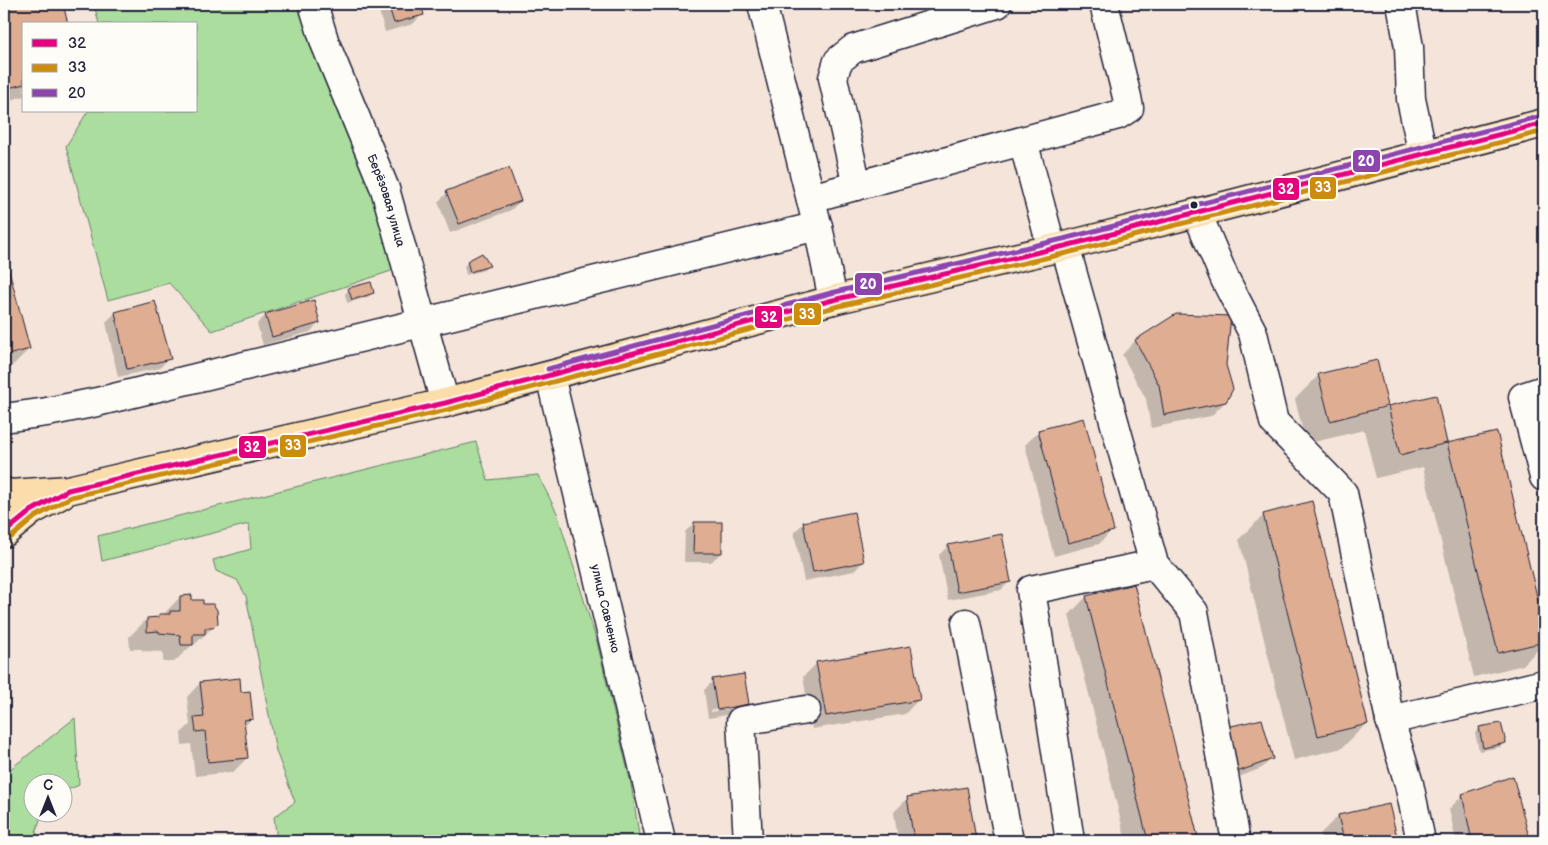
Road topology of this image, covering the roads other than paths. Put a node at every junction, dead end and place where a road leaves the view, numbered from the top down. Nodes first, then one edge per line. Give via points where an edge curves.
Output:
1 (313, 4) edge
2 (762, 4) edge
3 (997, 4) edge
4 (1104, 4) edge
5 (1401, 4) edge
6 (1544, 123) edge
7 (1023, 141) junction
8 (1423, 154) junction
9 (858, 186) junction
10 (811, 198) junction
11 (1196, 213) junction
12 (818, 226) junction
13 (1059, 248) junction
14 (833, 300) junction
15 (423, 324) junction
16 (550, 376) junction
17 (1544, 390) edge
18 (445, 403) junction
19 (4, 418) edge
20 (1544, 477) edge
21 (68, 490) junction
22 (4, 492) edge
23 (4, 534) edge
24 (1154, 564) junction
25 (966, 623) dead end
26 (1544, 684) edge
27 (806, 710) dead end
28 (1390, 720) junction
29 (661, 841) edge
30 (748, 841) edge
31 (1008, 841) edge
32 (1070, 841) edge
33 (1236, 841) edge
34 (1421, 841) edge

1 - 15 street, Берёзовая улица via 325,43 386,190
2 - 10 street
3 - 9 street via 853,49 838,61 833,78
4 - 7 street via 1129,108 1118,116
5 - 8 street via 1409,47 1411,99
6 - 8 main road
7 - 9 street
7 - 13 street
8 - 11 main road
9 - 10 street
10 - 12 street
11 - 13 main road
11 - 28 street via 1253,333 1274,422 1343,493
12 - 14 street
12 - 15 street
13 - 14 main road
13 - 24 street
14 - 16 main road
15 - 18 street, Берёзовая улица
15 - 19 street via 97,402
16 - 18 main road
16 - 29 street, улица Савченко
17 - 20 street via 1523,397
18 - 21 main road
21 - 22 main road
21 - 23 main road via 31,511
24 - 32 street via 1031,590
24 - 33 street via 1194,612
25 - 31 street
26 - 28 street
27 - 30 street via 741,721
28 - 34 street via 1409,784

